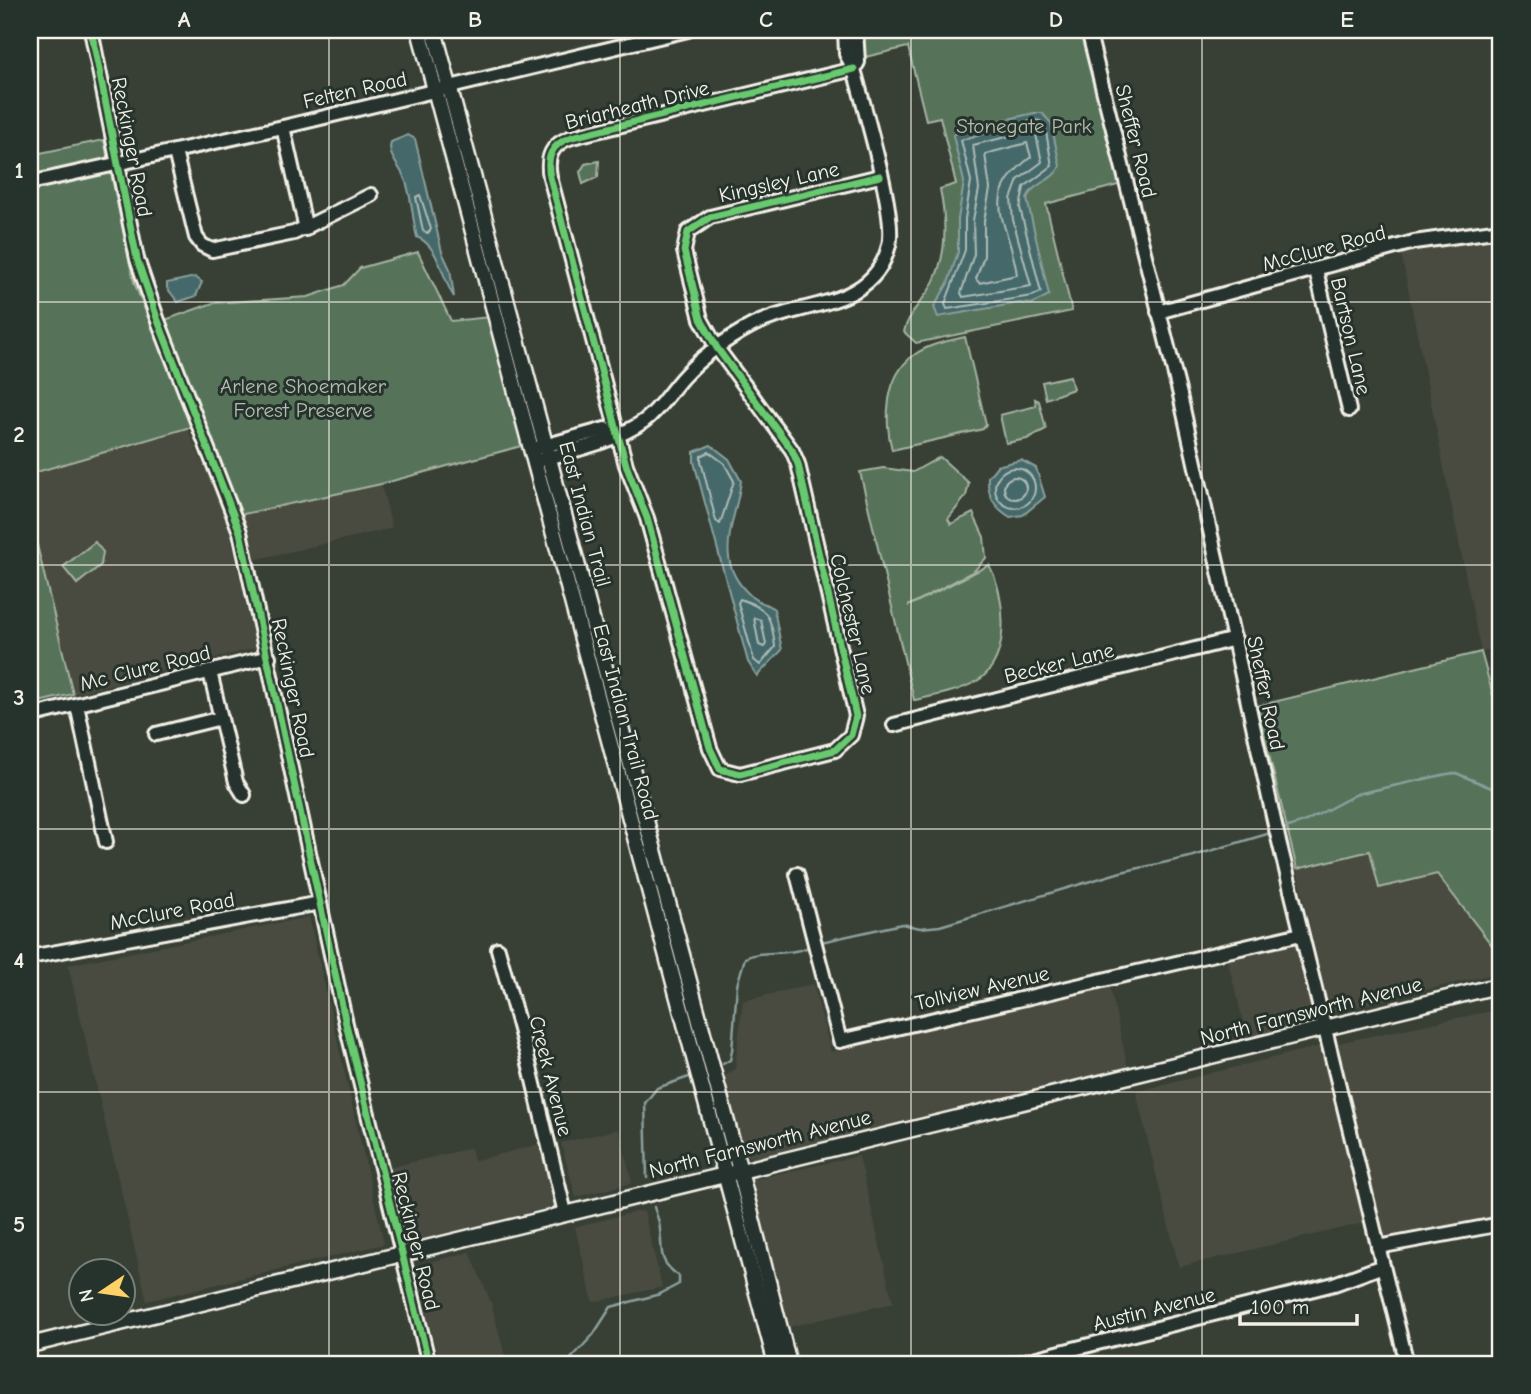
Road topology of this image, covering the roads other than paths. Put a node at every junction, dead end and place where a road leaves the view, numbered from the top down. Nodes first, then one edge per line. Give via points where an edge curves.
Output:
1 (91, 30) edge
2 (419, 30) edge
3 (434, 30) edge
4 (688, 30) edge
5 (845, 30) edge
6 (856, 30) edge
7 (1088, 30) edge
8 (854, 69) junction
9 (442, 89) junction
10 (283, 127) junction
11 (175, 152) junction
12 (117, 165) junction
13 (880, 176) junction
14 (30, 183) edge
15 (371, 195) dead end
16 (306, 229) junction
17 (1501, 230) edge
18 (1316, 270) junction
19 (1158, 312) junction
20 (717, 348) junction
21 (1349, 410) dead end
22 (618, 432) junction
23 (540, 454) junction
24 (1235, 639) junction
25 (269, 657) junction
26 (210, 672) junction
27 (77, 705) junction
28 (30, 716) edge
29 (221, 718) junction
30 (894, 725) dead end
31 (156, 734) dead end
32 (244, 795) dead end
33 (106, 842) dead end
34 (797, 874) dead end
35 (320, 903) junction
36 (1301, 934) junction
37 (498, 949) dead end
38 (30, 957) edge
39 (1501, 985) edge
40 (1325, 1029) junction
41 (733, 1172) junction
42 (565, 1213) junction
43 (1501, 1224) edge
44 (1378, 1247) junction
45 (400, 1255) junction
46 (1383, 1266) junction
47 (30, 1345) edge
48 (429, 1364) edge
49 (776, 1364) edge
50 (789, 1364) edge
51 (1013, 1364) edge
52 (1407, 1364) edge

1 - 12 street, Reckinger Road
2 - 9 main road, East Indian Trail
3 - 9 main road, East Indian Trail
4 - 9 street, Felten Road
5 - 8 street via 846,54
6 - 8 street via 858,62
7 - 19 street, Sheffer Road
8 - 13 street
8 - 22 street, Briarheath Drive via 572,137 552,150 550,177
9 - 10 street, Felten Road
9 - 23 main road, East Indian Trail
10 - 11 street, Felten Road
10 - 16 street
11 - 12 street, Felten Road
11 - 16 street via 193,229 206,248 220,250
12 - 14 street, Felten Road
12 - 25 street, Reckinger Road via 148,295 235,513
13 - 20 street via 891,230 887,253 875,275 852,294 765,320
13 - 20 street, Kingsley Lane via 710,217 688,232 685,260 701,319
15 - 16 street
17 - 18 street, McClure Road via 1414,242
18 - 19 street, McClure Road
18 - 21 street, Bartson Lane
19 - 24 street, Sheffer Road
20 - 22 street via 685,375 644,421
20 - 22 street, Colchester Lane via 798,464 856,716 855,727 835,750 740,774 720,769
22 - 23 street via 608,441
23 - 41 main road, East Indian Trail
24 - 30 street, Becker Lane
24 - 36 street, Sheffer Road
25 - 26 street, Mc Clure Road
25 - 35 street, Reckinger Road
26 - 27 street, Mc Clure Road
26 - 29 street
27 - 28 street, Mc Clure Road
27 - 33 street
29 - 31 street
29 - 32 street via 236,782
34 - 36 street, Tollview Avenue via 839,1041
35 - 38 street, McClure Road
35 - 45 street, Reckinger Road
36 - 40 street, Sheffer Road
37 - 42 street, Creek Avenue
39 - 40 main road, North Farnsworth Avenue
40 - 41 main road, North Farnsworth Avenue
40 - 44 street, Sheffer Road
41 - 42 main road, North Farnsworth Avenue
41 - 49 main road
41 - 50 main road
42 - 45 main road, North Farnsworth Avenue
43 - 44 street
44 - 46 street, Sheffer Road
45 - 47 main road, North Farnsworth Avenue
45 - 48 street, Reckinger Road
46 - 51 street, Austin Avenue via 1334,1284
46 - 52 street, Sheffer Road

